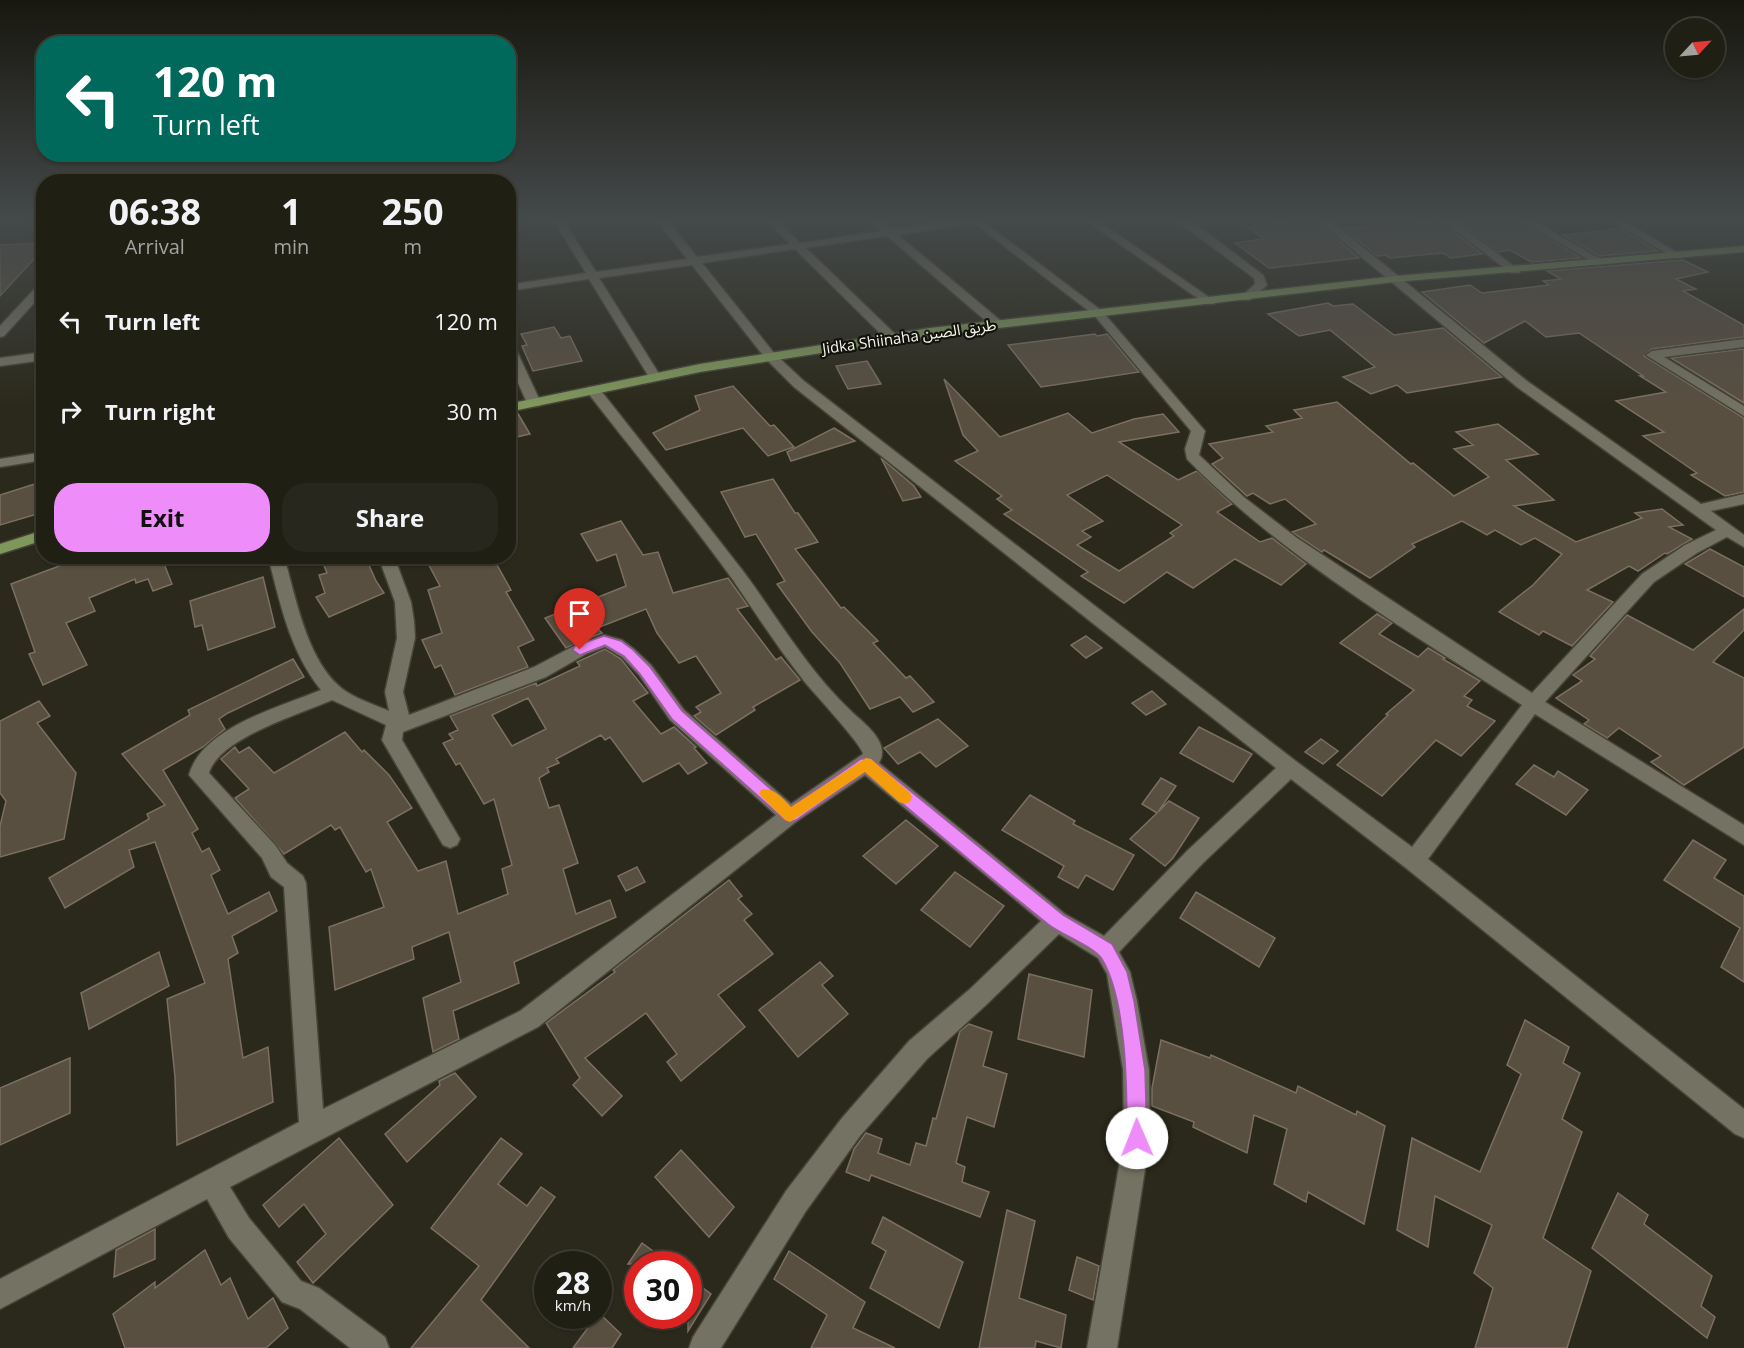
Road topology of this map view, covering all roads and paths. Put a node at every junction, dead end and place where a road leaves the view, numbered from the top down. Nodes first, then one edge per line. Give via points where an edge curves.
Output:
1 (559, 281) edge
2 (597, 281) edge
3 (711, 281) edge
4 (834, 281) edge
5 (946, 281) edge
6 (1057, 281) edge
7 (1179, 281) edge
8 (1260, 281) edge
9 (1380, 281) edge
10 (1397, 281) edge
11 (516, 287) edge
12 (36, 294) edge
13 (1246, 298) junction
14 (1210, 302) junction
15 (1098, 313) junction
16 (997, 324) junction
17 (0, 333) edge
18 (892, 338) junction
19 (1744, 343) edge
20 (770, 356) junction
21 (36, 357) edge
22 (0, 362) edge
23 (516, 363) edge
24 (655, 377) junction
25 (592, 390) junction
26 (534, 402) junction
27 (516, 406) edge
28 (1743, 410) edge
29 (36, 457) edge
30 (0, 463) edge
31 (1744, 499) edge
32 (1699, 509) junction
33 (1728, 530) junction
34 (36, 538) edge
35 (1744, 542) edge
36 (0, 549) edge
37 (278, 564) edge
38 (389, 564) edge
39 (334, 692) junction
40 (1532, 705) junction
41 (402, 724) junction
42 (866, 764) junction
43 (1290, 768) junction
44 (790, 815) junction
45 (1744, 836) edge
46 (450, 839) dead end
47 (1414, 861) junction
48 (1057, 921) junction
49 (1106, 950) junction
50 (1744, 1125) edge
51 (312, 1129) junction
52 (213, 1183) junction
53 (0, 1295) edge
54 (374, 1348) edge
55 (704, 1348) edge
56 (1102, 1348) edge

1 - 11 street
2 - 24 street
3 - 20 street
4 - 18 street
5 - 16 street
6 - 15 street
7 - 14 street
8 - 13 street via 1261,285
9 - 13 main road, Jidka Shiinaha طريق الصين
10 - 32 street via 1522,384
12 - 17 street
13 - 14 main road, Jidka Shiinaha طريق الصين
14 - 15 main road, Jidka Shiinaha طريق الصين
15 - 16 main road, Jidka Shiinaha طريق الصين
15 - 40 street via 1198,431 1192,456 1205,471 1292,542
16 - 18 main road, Jidka Shiinaha طريق الصين
18 - 20 main road, Jidka Shiinaha طريق الصين
19 - 28 street via 1652,355
20 - 24 main road, Jidka Shiinaha طريق الصين
20 - 43 street via 858,432
21 - 22 street
23 - 26 street
24 - 25 main road, Jidka Shiinaha طريق الصين
25 - 26 main road, Jidka Shiinaha طريق الصين
25 - 42 street via 722,554 783,643 863,734 873,748 873,756
26 - 27 main road, Jidka Shiinaha طريق الصين
29 - 30 street
31 - 32 street
32 - 33 street
33 - 35 street
33 - 40 street via 1648,578
34 - 36 main road
37 - 39 street via 308,657
38 - 41 street via 403,602 405,621 406,638 394,692
39 - 41 street
39 - 51 street via 213,750 202,763 199,775 268,852 279,870 295,883
40 - 45 street
40 - 47 street
41 - 44 street via 540,672 604,641 628,653 677,715
41 - 46 street via 394,728 392,740
42 - 44 street
42 - 48 street
43 - 47 street
43 - 49 street via 1206,846
44 - 51 street via 529,1019
47 - 50 street
48 - 49 street
48 - 55 street via 918,1050 851,1127 796,1201
49 - 56 street via 1118,972 1125,1001 1136,1070 1137,1138
51 - 52 street
52 - 53 street
52 - 54 street via 239,1228 292,1292 309,1298

